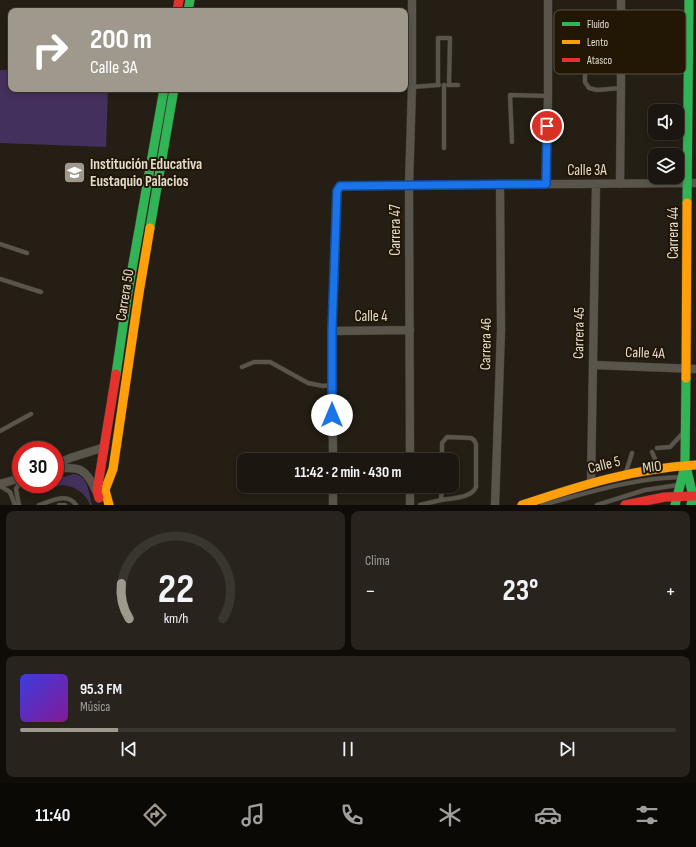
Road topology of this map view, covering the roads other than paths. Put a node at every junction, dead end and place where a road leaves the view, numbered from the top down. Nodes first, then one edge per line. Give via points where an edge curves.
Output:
1 (412, 0) edge
2 (548, 0) edge
3 (621, 0) edge
4 (688, 0) edge
5 (621, 10) edge
6 (692, 25) edge
7 (585, 74) edge
8 (622, 74) edge
9 (438, 85) junction
10 (444, 85) junction
11 (449, 85) junction
12 (458, 85) dead end
13 (412, 87) junction
14 (622, 88) junction
15 (163, 92) edge
16 (173, 92) edge
17 (548, 96) junction
18 (692, 108) edge
19 (512, 142) dead end
20 (444, 148) dead end
21 (692, 183) edge
22 (500, 184) junction
23 (546, 184) junction
24 (596, 184) junction
25 (620, 184) junction
26 (409, 185) junction
27 (0, 244) edge
28 (27, 253) dead end
29 (691, 269) edge
30 (0, 279) edge
31 (41, 292) dead end
32 (332, 330) junction
33 (410, 330) junction
34 (593, 365) junction
35 (242, 367) dead end
36 (686, 368) junction
37 (696, 368) edge
38 (332, 385) junction
39 (31, 414) dead end
40 (685, 430) junction
41 (0, 431) edge
42 (105, 448) junction
43 (657, 448) dead end
44 (652, 452) dead end
45 (332, 453) edge
46 (410, 453) edge
47 (442, 453) edge
48 (632, 453) dead end
49 (64, 461) edge
50 (685, 465) junction
51 (696, 465) edge
52 (64, 468) edge
53 (660, 468) junction
54 (625, 474) junction
55 (689, 481) edge
56 (12, 482) edge
57 (591, 482) junction
58 (0, 485) edge
59 (97, 491) junction
60 (17, 493) edge
61 (333, 493) edge
62 (410, 493) edge
63 (442, 493) edge
64 (694, 499) edge
65 (441, 500) junction
66 (676, 501) edge
67 (15, 505) edge
68 (19, 505) edge
69 (40, 505) edge
70 (58, 505) edge
71 (65, 505) edge
72 (76, 505) edge
73 (101, 505) edge
74 (109, 505) edge
75 (333, 505) edge
76 (410, 505) edge
77 (420, 505) edge
78 (496, 505) edge
79 (522, 505) edge
80 (542, 505) edge
81 (597, 505) edge
82 (625, 505) edge

1 - 13 street, Carrera 47
2 - 17 street
3 - 5 street
4 - 6 street, Carrera 44
6 - 18 street, Carrera 44
7 - 14 lane via 585,82 589,88
8 - 14 street
9 - 10 lane
9 - 11 lane via 438,38 450,38
9 - 13 lane
10 - 11 lane
10 - 20 lane
11 - 12 lane
13 - 26 street, Carrera 47
14 - 25 street
15 - 42 street, Carrera 50 via 128,292
16 - 74 street, Carrera 50 via 139,293 113,469 104,490
17 - 19 lane via 510,95
17 - 23 street
18 - 21 street, Carrera 44
21 - 25 street, Calle 3A
21 - 29 street, Carrera 44
22 - 23 street, Calle 3A
22 - 26 street, Calle 3A
22 - 78 street, Carrera 46 via 501,330
23 - 24 street, Calle 3A
24 - 25 street, Calle 3A
24 - 34 street, Carrera 45
26 - 32 street, Calle 3A via 342,185 337,191
26 - 33 street, Carrera 47
27 - 28 lane
29 - 36 street, Carrera 44
30 - 31 lane
32 - 33 street, Calle 4
32 - 38 street
33 - 46 street, Carrera 47
34 - 36 street, Calle 4A
34 - 57 street, Carrera 45
35 - 38 lane via 254,362 270,362 308,383
36 - 37 street, Calle 4A
36 - 40 street, Carrera 44
38 - 45 street
39 - 41 lane
40 - 43 lane via 670,447
40 - 50 street, Carrera 44
42 - 49 street
42 - 59 street, Carrera 50
44 - 53 lane
47 - 65 lane via 442,443 447,437 471,438 476,444 474,491
48 - 54 lane
50 - 51 street, Calle 5
50 - 53 street, Calle 5
50 - 55 street, Carrera 44
52 - 59 street via 78,468 89,477
53 - 54 street, Calle 5
54 - 57 street, Calle 5
55 - 64 street, Carrera 44
55 - 66 street
55 - 80 lane, MIO via 655,478
55 - 81 lane, MIO via 645,490
56 - 58 street
57 - 79 street, Calle 5
58 - 67 lane via 10,492
59 - 73 street, Carrera 50
60 - 68 lane
61 - 75 street
62 - 76 street
63 - 65 lane
64 - 66 street
65 - 77 lane
66 - 82 street via 659,498
69 - 72 lane via 65,498 72,500
70 - 71 lane

